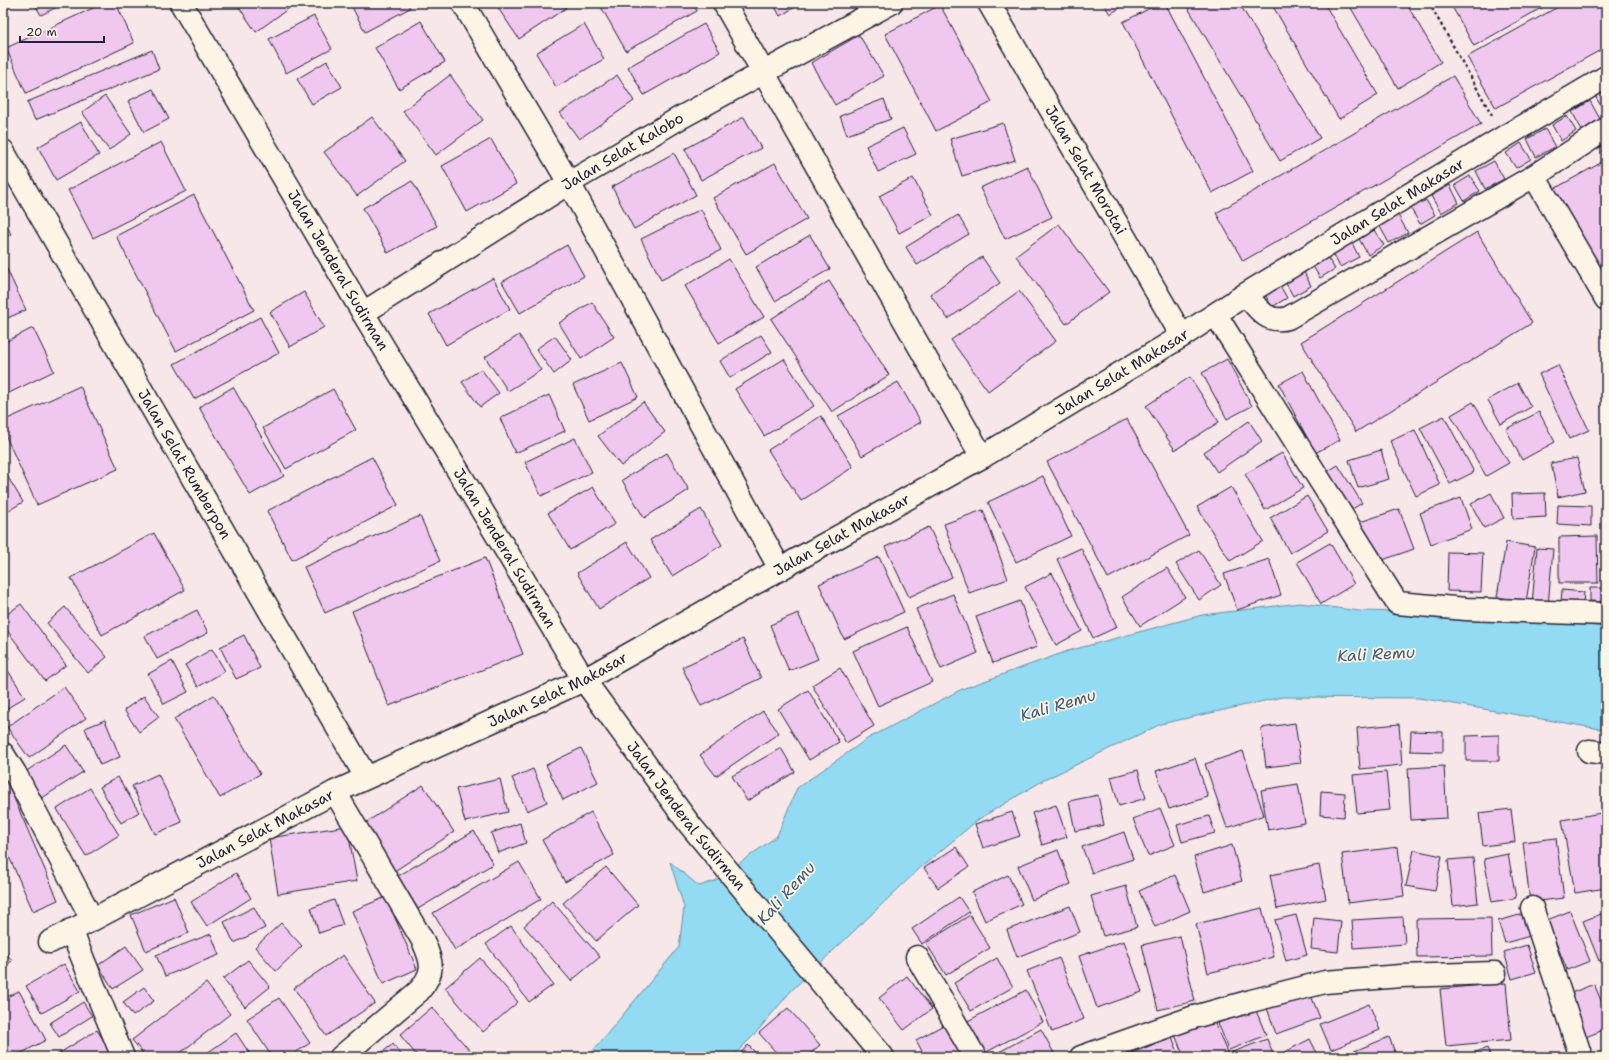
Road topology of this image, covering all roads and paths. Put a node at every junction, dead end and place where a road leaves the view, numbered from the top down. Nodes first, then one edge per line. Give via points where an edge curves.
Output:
1 (180, 3) edge
2 (463, 3) edge
3 (724, 3) edge
4 (891, 3) edge
5 (989, 3) edge
6 (1429, 3) edge
7 (763, 73) junction
8 (1606, 77) edge
9 (1606, 128) edge
10 (1504, 137) junction
11 (3, 151) edge
12 (1534, 176) junction
13 (569, 182) junction
14 (1246, 294) junction
15 (1606, 299) edge
16 (363, 312) junction
17 (1216, 315) junction
18 (1182, 336) junction
19 (982, 457) junction
20 (780, 569) junction
21 (1606, 614) edge
22 (584, 680) junction
23 (3, 754) edge
24 (366, 777) junction
25 (335, 792) junction
26 (1532, 908) dead end
27 (92, 919) junction
28 (71, 930) junction
29 (50, 942) dead end
30 (917, 957) dead end
31 (1496, 973) dead end
32 (1090, 1055) edge
33 (123, 1057) edge
34 (341, 1057) edge
35 (883, 1057) edge
36 (975, 1057) edge
37 (1581, 1057) edge

1 - 16 street, Jalan Jenderal Sudirman
2 - 13 street
3 - 7 street
4 - 7 street, Jalan Selat Kalobo
5 - 18 street, Jalan Selat Morotai
6 - 10 path
7 - 13 street, Jalan Selat Kalobo
7 - 19 street
8 - 10 street, Jalan Selat Makasar
9 - 12 street
10 - 14 street, Jalan Selat Makasar
11 - 24 street, Jalan Selat Rumberpon
12 - 14 street via 1288,318 1272,319
12 - 15 street
13 - 16 street, Jalan Selat Kalobo
13 - 20 street
14 - 17 street, Jalan Selat Makasar
16 - 22 street, Jalan Jenderal Sudirman
17 - 18 street, Jalan Selat Makasar
17 - 21 street via 1397,603 1466,609
18 - 19 street, Jalan Selat Makasar
19 - 20 street, Jalan Selat Makasar
20 - 22 street, Jalan Selat Makasar
22 - 24 street, Jalan Selat Makasar
22 - 35 street, Jalan Jenderal Sudirman via 690,825
23 - 27 street
24 - 25 street, Jalan Selat Makasar
25 - 27 street, Jalan Selat Makasar
25 - 34 street via 423,941 428,952 431,972 419,991
26 - 37 street
27 - 28 street, Jalan Selat Makasar
28 - 29 street, Jalan Selat Makasar
28 - 33 street
30 - 36 street
31 - 32 street via 1325,982 1194,1017

